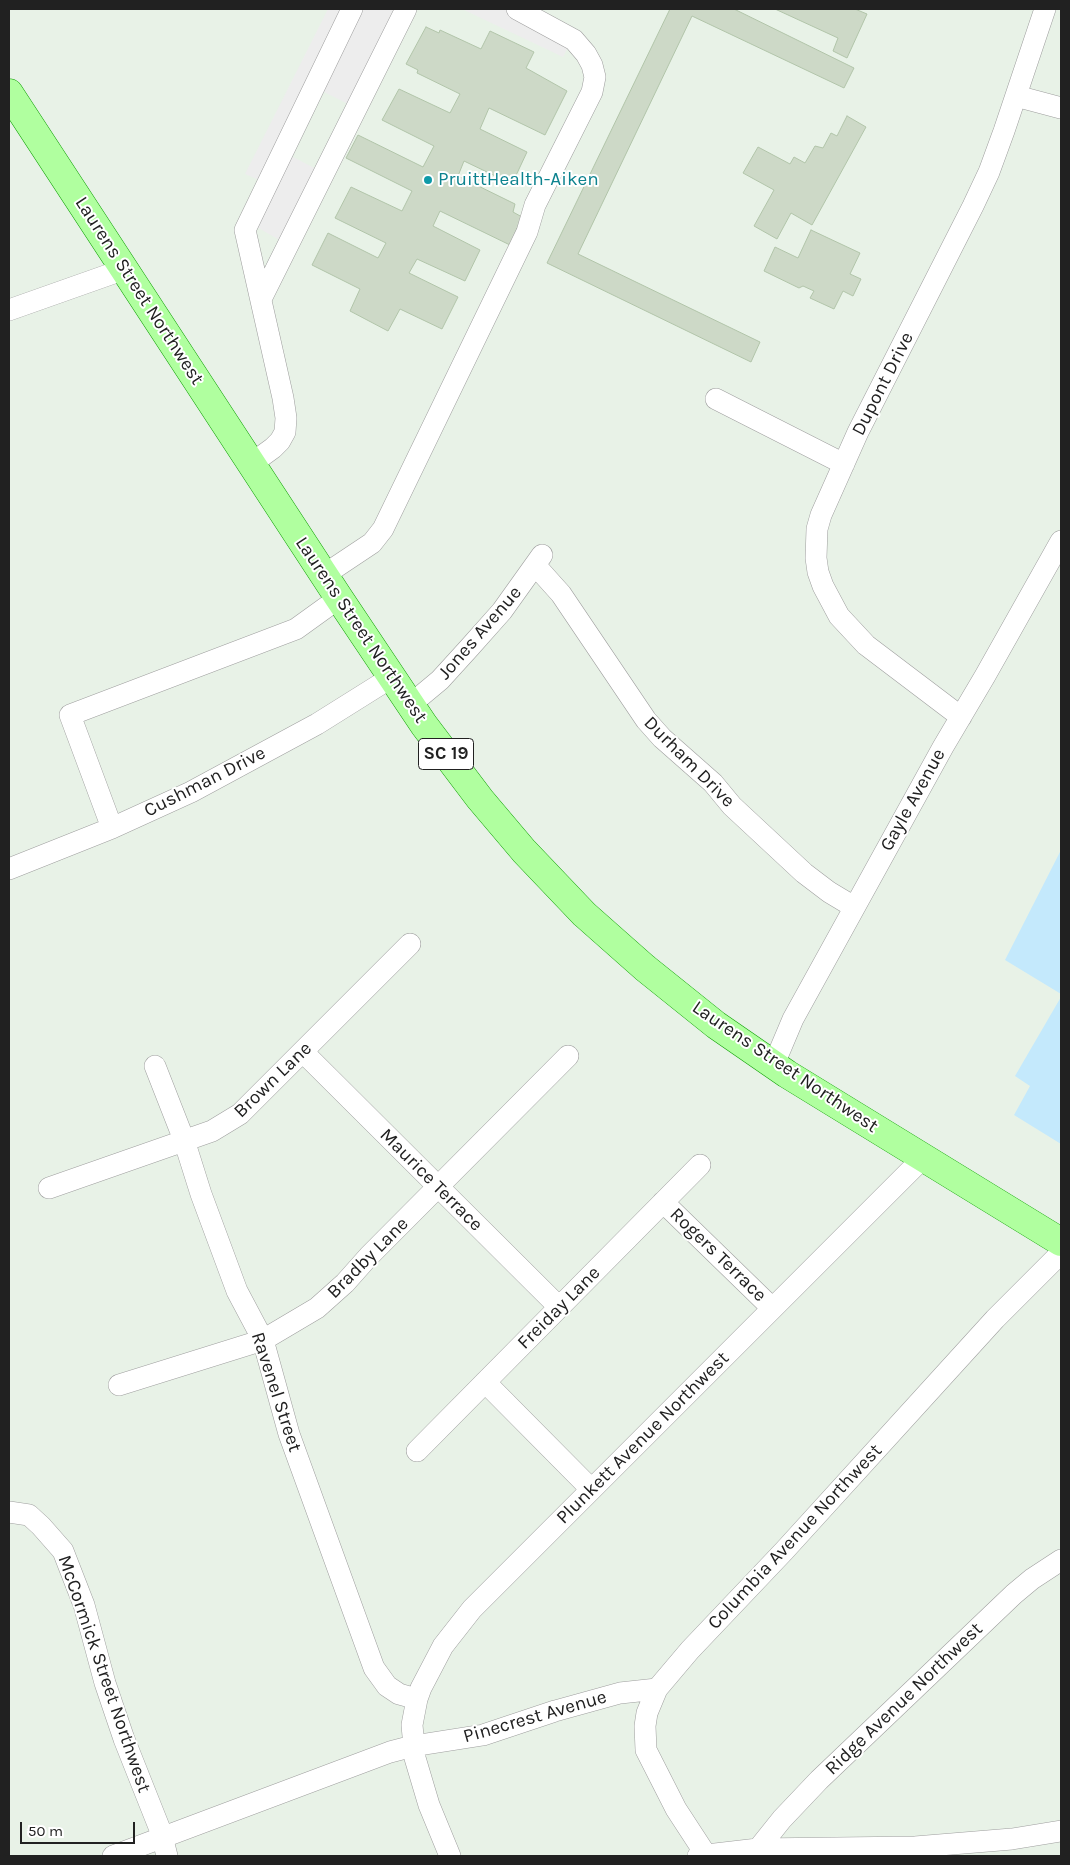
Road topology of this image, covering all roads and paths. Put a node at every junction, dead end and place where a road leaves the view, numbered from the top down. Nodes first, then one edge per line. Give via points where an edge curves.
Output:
1 (352, 9) edge
2 (406, 9) edge
3 (517, 9) edge
4 (1045, 9) edge
5 (9, 92) edge
6 (1016, 96) junction
7 (1061, 108) edge
8 (125, 269) junction
9 (261, 299) junction
10 (9, 310) edge
11 (716, 399) dead end
12 (252, 464) junction
13 (844, 464) junction
14 (1061, 541) edge
15 (539, 560) joint
16 (324, 575) junction
17 (339, 598) junction
18 (392, 677) junction
19 (410, 705) junction
20 (961, 717) junction
21 (112, 828) junction
22 (9, 869) edge
23 (854, 907) junction
24 (410, 944) dead end
25 (303, 1052) junction
26 (568, 1056) dead end
27 (774, 1064) junction
28 (155, 1066) dead end
29 (184, 1140) junction
30 (924, 1158) junction
31 (700, 1165) dead end
32 (437, 1187) junction
33 (49, 1188) dead end
34 (663, 1202) junction
35 (1061, 1242) edge
36 (1061, 1253) edge
37 (559, 1307) junction
38 (772, 1308) junction
39 (263, 1340) junction
40 (485, 1382) junction
41 (119, 1385) dead end
42 (417, 1451) dead end
43 (592, 1489) junction
44 (9, 1512) edge
45 (1061, 1560) edge
46 (657, 1689) junction
47 (417, 1699) junction
48 (413, 1746) junction
49 (1061, 1831) edge
50 (165, 1847) edge
51 (771, 1851) edge
52 (844, 1852) edge
53 (702, 1855) edge
54 (113, 1856) edge
55 (450, 1856) edge

1 - 9 street via 245,230
2 - 9 street
3 - 16 street via 574,40 592,64 595,77 592,92 535,205 527,232 383,529 372,543
4 - 6 street, Dupont Drive
5 - 8 main road, Laurens Street Northwest / SC 19
6 - 7 street
6 - 13 street, Dupont Drive via 973,206
8 - 10 street
8 - 12 main road, Laurens Street Northwest / SC 19
9 - 12 street via 286,418 285,432 280,441
11 - 13 street
12 - 16 main road, Laurens Street Northwest / SC 19
13 - 20 street, Dupont Drive via 817,529 816,558 823,586 839,616 866,645
14 - 20 street, Gayle Avenue
15 - 19 street, Jones Avenue via 502,611 470,647 440,680
15 - 23 street, Durham Drive via 646,720 804,873
16 - 17 main road, Laurens Street Northwest / SC 19
17 - 18 main road, Laurens Street Northwest / SC 19
17 - 21 street via 296,629 70,715
18 - 19 main road, Laurens Street Northwest / SC 19
18 - 21 street, Cushman Drive via 263,754
19 - 27 main road, Laurens Street Northwest / SC 19 via 480,799 584,914 709,1019
20 - 23 street, Gayle Avenue
21 - 22 street, Cushman Drive
23 - 27 street, Gayle Avenue via 793,1018
24 - 25 street, Brown Lane
25 - 29 street, Brown Lane via 240,1114 212,1130
25 - 32 street, Maurice Terrace
26 - 32 street, Bradby Lane
27 - 30 main road, Laurens Street Northwest / SC 19
28 - 29 street, Ravenel Street
29 - 33 street, Brown Lane
29 - 39 street, Ravenel Street via 237,1291
30 - 35 main road, Laurens Street Northwest / SC 19
30 - 38 street, Plunkett Avenue Northwest
31 - 34 street, Freiday Lane
32 - 37 street, Maurice Terrace
32 - 39 street, Bradby Lane via 331,1296
34 - 37 street, Freiday Lane
34 - 38 street, Rogers Terrace
36 - 46 street, Columbia Avenue Northwest via 996,1319
37 - 40 street, Freiday Lane
38 - 43 street, Plunkett Avenue Northwest
39 - 41 street, Bradby Lane
39 - 47 street, Ravenel Street via 289,1434 374,1668 387,1686 399,1694
40 - 42 street, Freiday Lane
40 - 43 street
43 - 47 street, Plunkett Avenue Northwest via 456,1627 431,1667
44 - 50 street, McCormick Street Northwest via 29,1515 63,1551 84,1606 105,1683
45 - 51 street, Ridge Avenue Northwest via 1014,1594 819,1780 782,1820
46 - 48 street, Pinecrest Avenue via 620,1693 483,1735
46 - 53 street, Columbia Avenue Northwest via 646,1720 646,1750
47 - 48 street, Plunkett Avenue Northwest via 412,1725
48 - 50 street, Pinecrest Avenue via 243,1806
48 - 55 street via 429,1806
49 - 52 street via 1012,1839
50 - 54 street, Pinecrest Avenue
51 - 52 street
51 - 53 street

